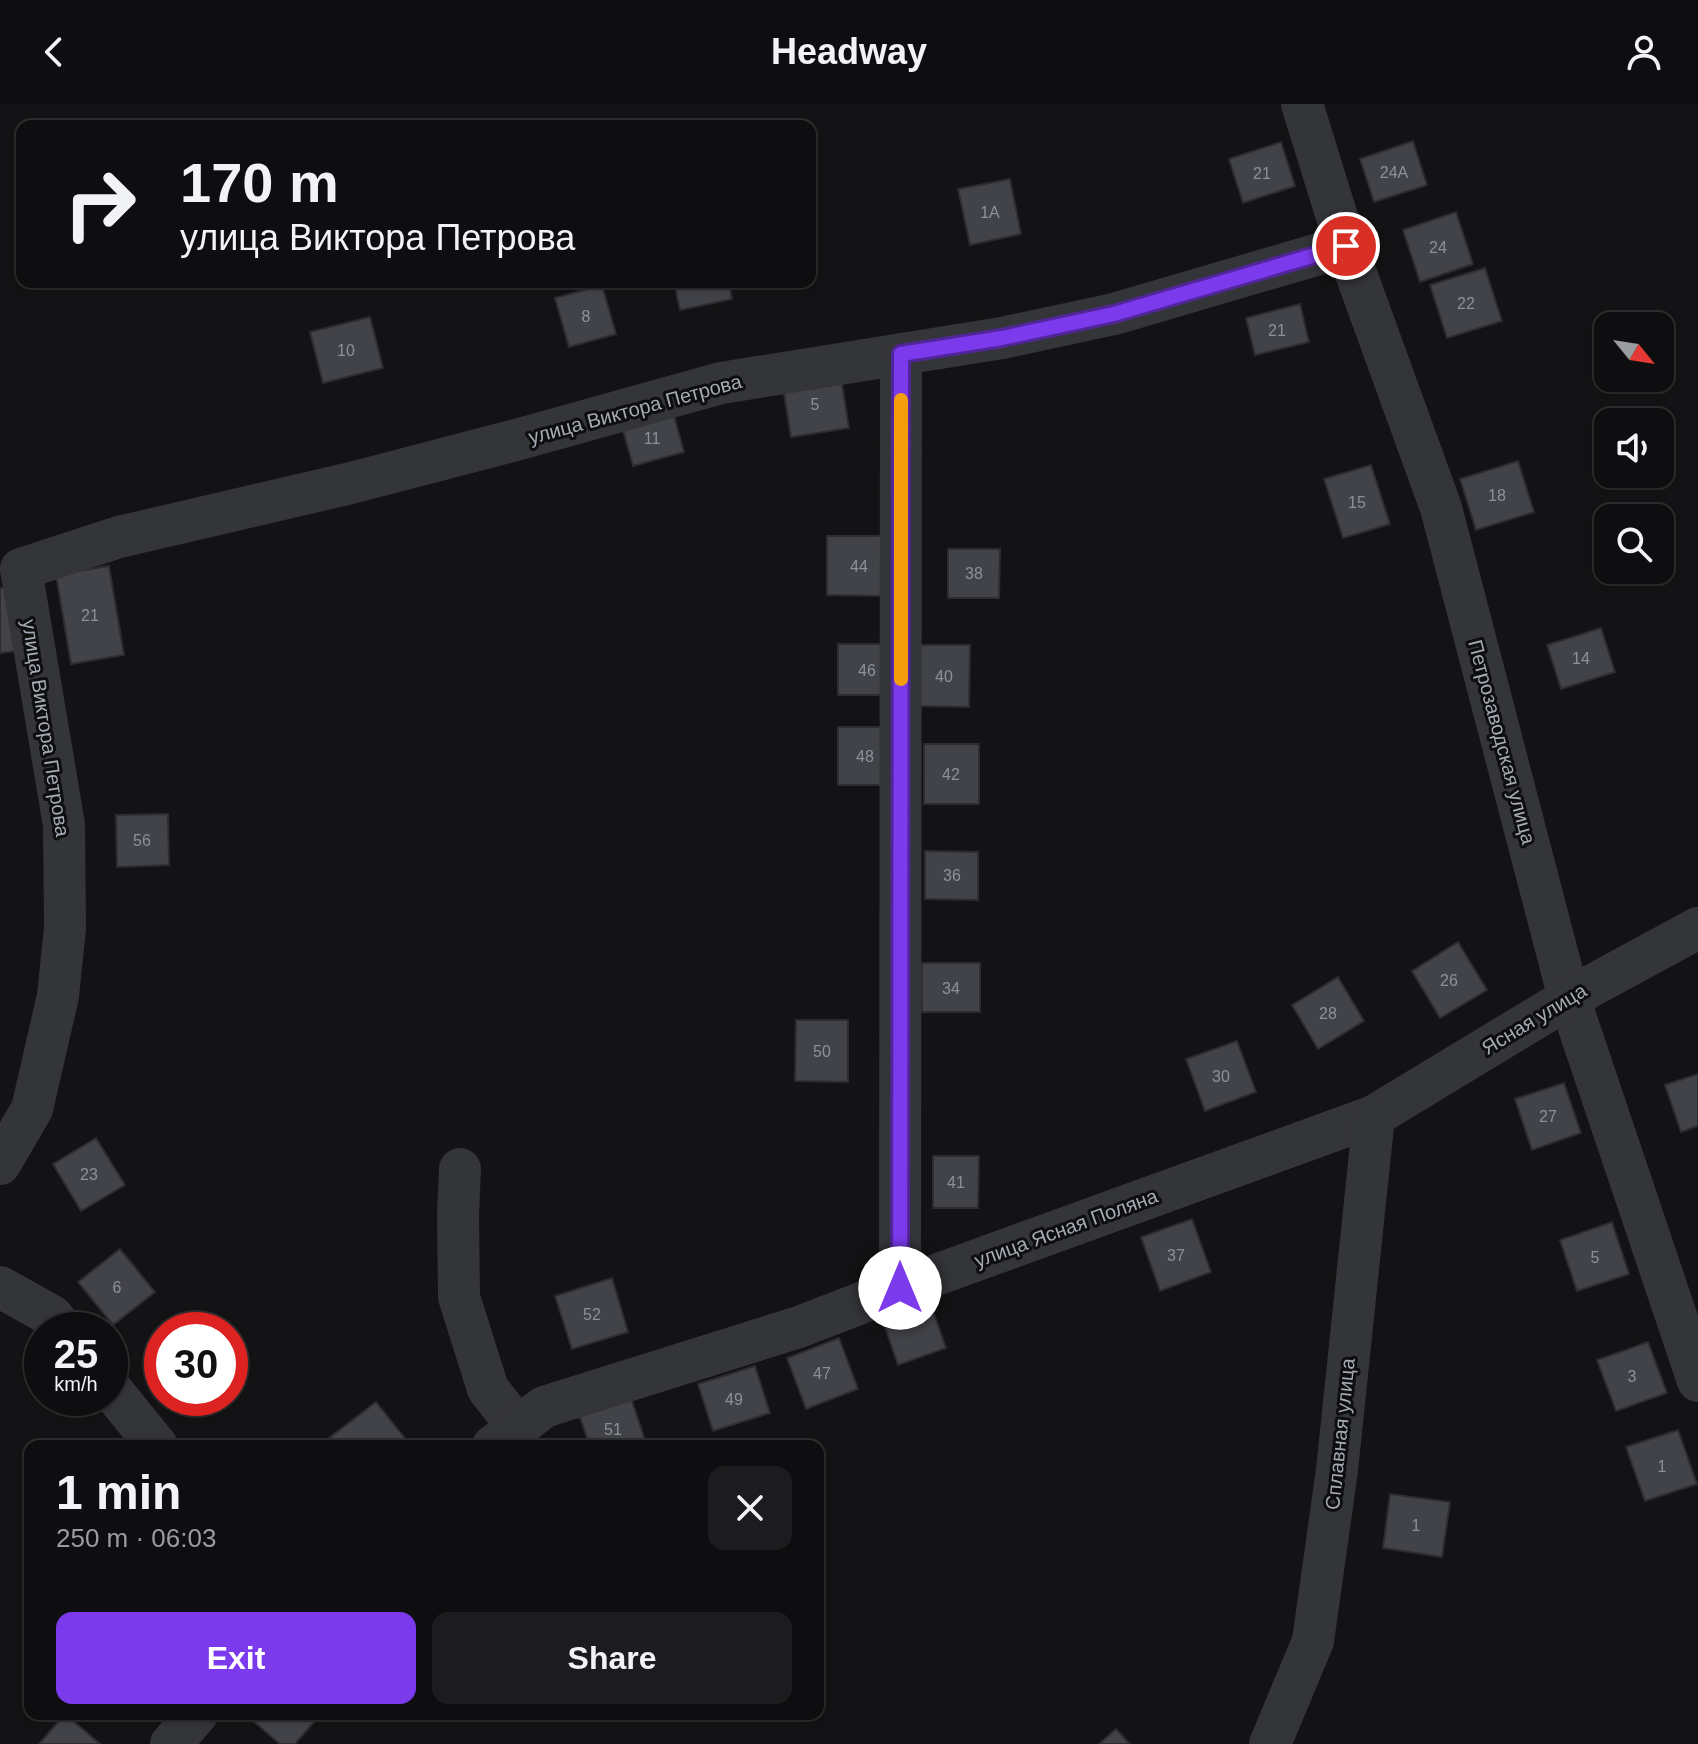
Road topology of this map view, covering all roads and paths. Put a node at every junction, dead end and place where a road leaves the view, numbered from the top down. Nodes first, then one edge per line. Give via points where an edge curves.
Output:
1 (1302, 104) edge
2 (1346, 246) junction
3 (901, 354) junction
4 (10, 570) edge
5 (1698, 928) edge
6 (1569, 998) junction
7 (1374, 1116) junction
8 (0, 1164) edge
9 (460, 1169) dead end
10 (0, 1287) edge
11 (900, 1288) junction
12 (45, 1312) edge
13 (1698, 1381) edge
14 (128, 1410) edge
15 (506, 1436) edge
16 (152, 1440) edge
17 (192, 1720) edge
18 (171, 1744) edge
19 (1270, 1744) edge

1 - 2 street, Петрозаводская улица
2 - 3 street, улица Виктора Петрова via 1114,314
2 - 6 street, Петрозаводская улица via 1441,508
3 - 4 street, улица Виктора Петрова via 721,383 351,483 119,537
3 - 11 street
4 - 8 street, улица Виктора Петрова via 64,825 65,928 58,996 32,1109
5 - 6 street, Ясная улица
6 - 7 street, Ясная улица
6 - 13 street, Петрозаводская улица
7 - 11 street, улица Ясная Поляна
7 - 19 street, Сплавная улица via 1337,1470 1313,1641
9 - 15 street via 459,1297
10 - 12 street
11 - 15 street, улица Ясная Поляна via 799,1327 544,1407
14 - 16 street
17 - 18 street

